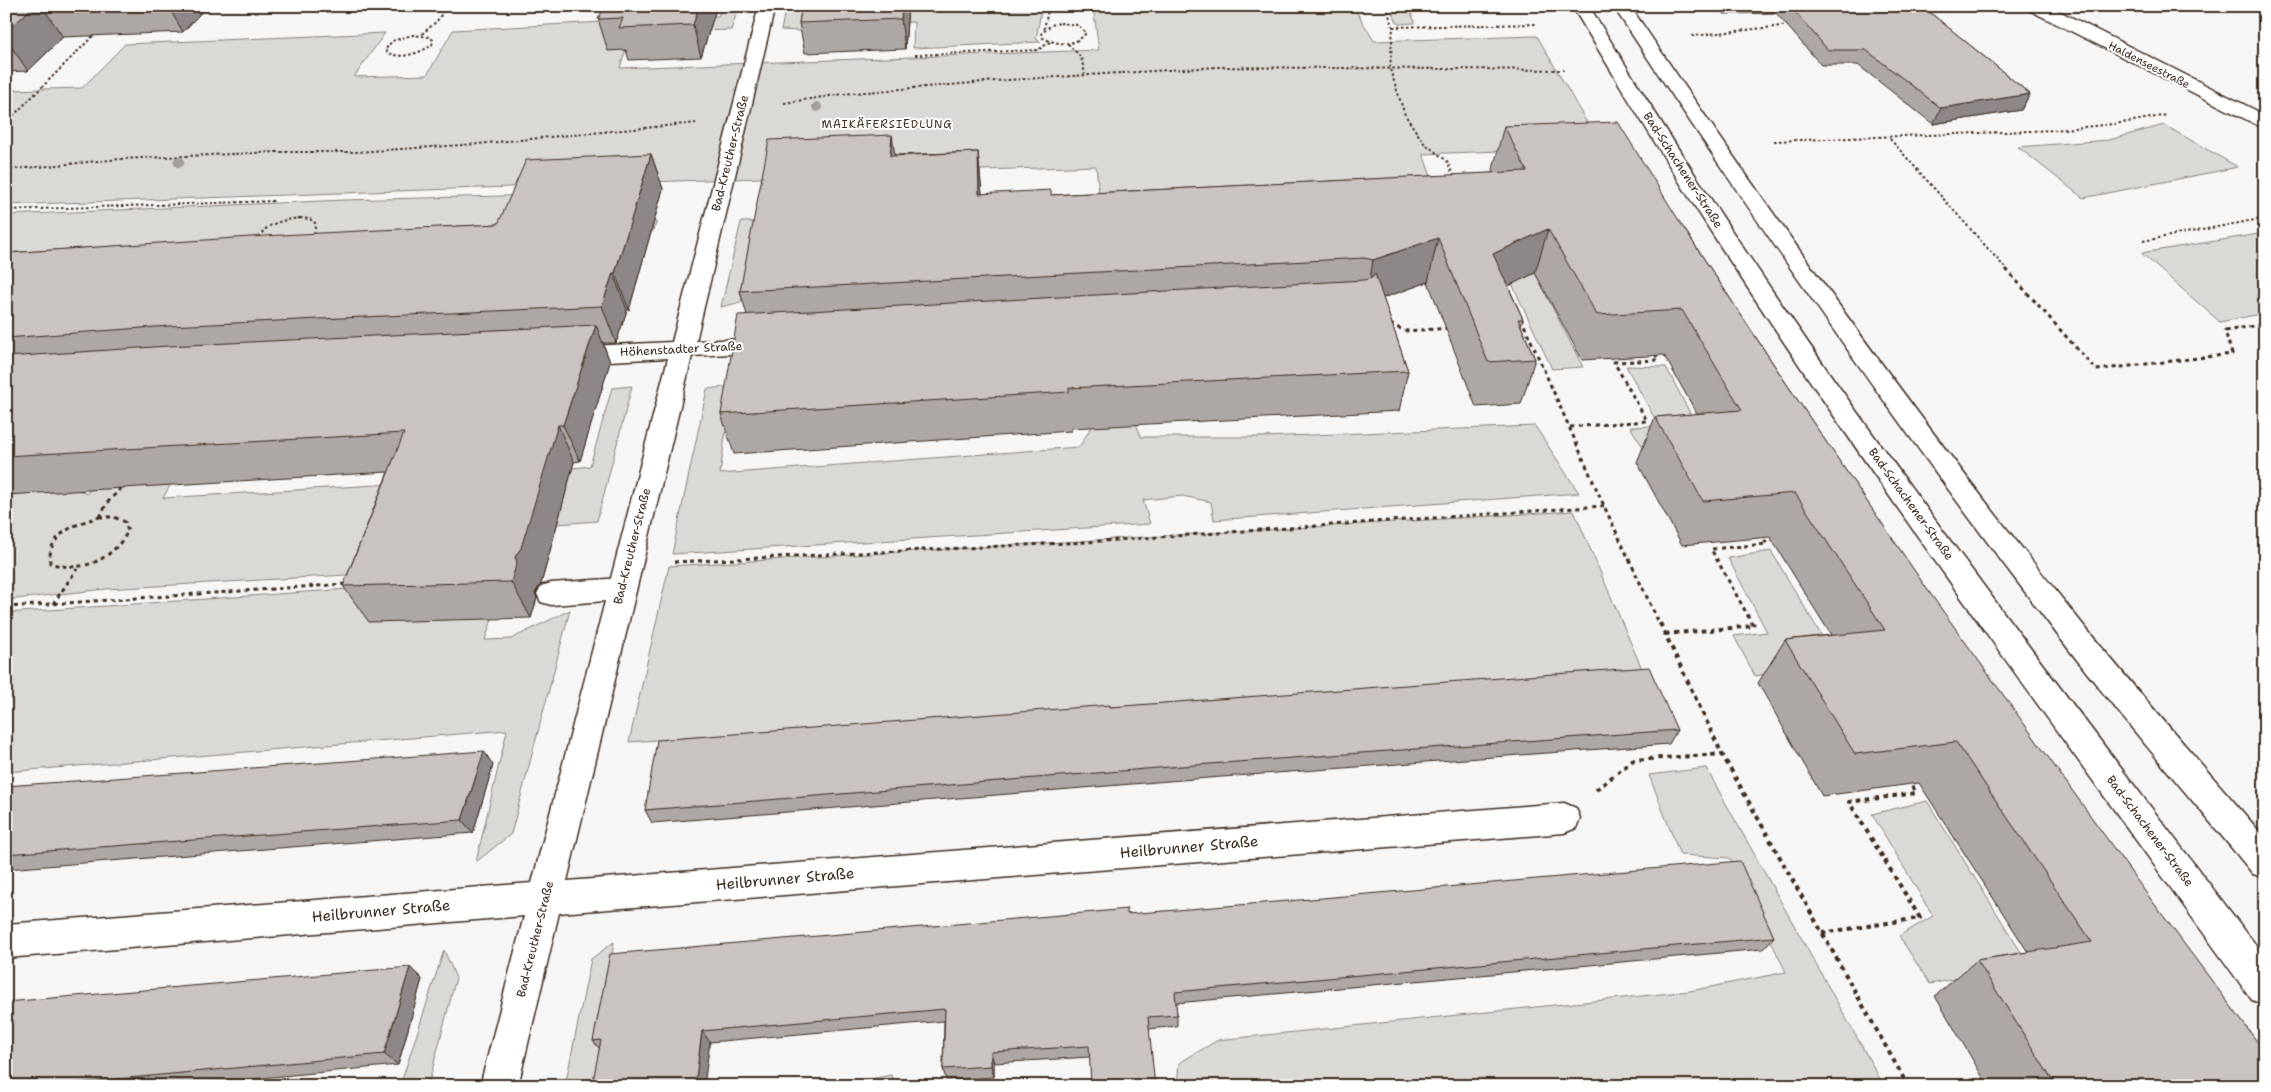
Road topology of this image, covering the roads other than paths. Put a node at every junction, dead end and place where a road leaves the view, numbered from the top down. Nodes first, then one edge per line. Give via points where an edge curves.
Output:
1 (766, 6) edge
2 (1580, 6) edge
3 (1621, 6) edge
4 (2034, 6) edge
5 (2265, 123) edge
6 (787, 344) edge
7 (681, 349) junction
8 (542, 356) edge
9 (625, 577) junction
10 (551, 594) dead end
11 (1564, 818) road end
12 (2265, 863) edge
13 (545, 898) junction
14 (6, 941) edge
15 (2265, 987) edge
16 (499, 1086) edge

1 - 7 street, Bad-Kreuther-Straße
2 - 15 street, Bad-Schachener-Straße via 1736,253 1839,404
3 - 12 street via 1705,132 1895,399 2052,608
4 - 5 street, Haldenseestraße
6 - 7 street, Höhenstadter Straße
7 - 8 street, Höhenstadter Straße
7 - 9 street, Bad-Kreuther-Straße
9 - 10 street
9 - 13 street, Bad-Kreuther-Straße
11 - 13 street, Heilbrunner Straße
13 - 14 street, Heilbrunner Straße
13 - 16 street, Bad-Kreuther-Straße

